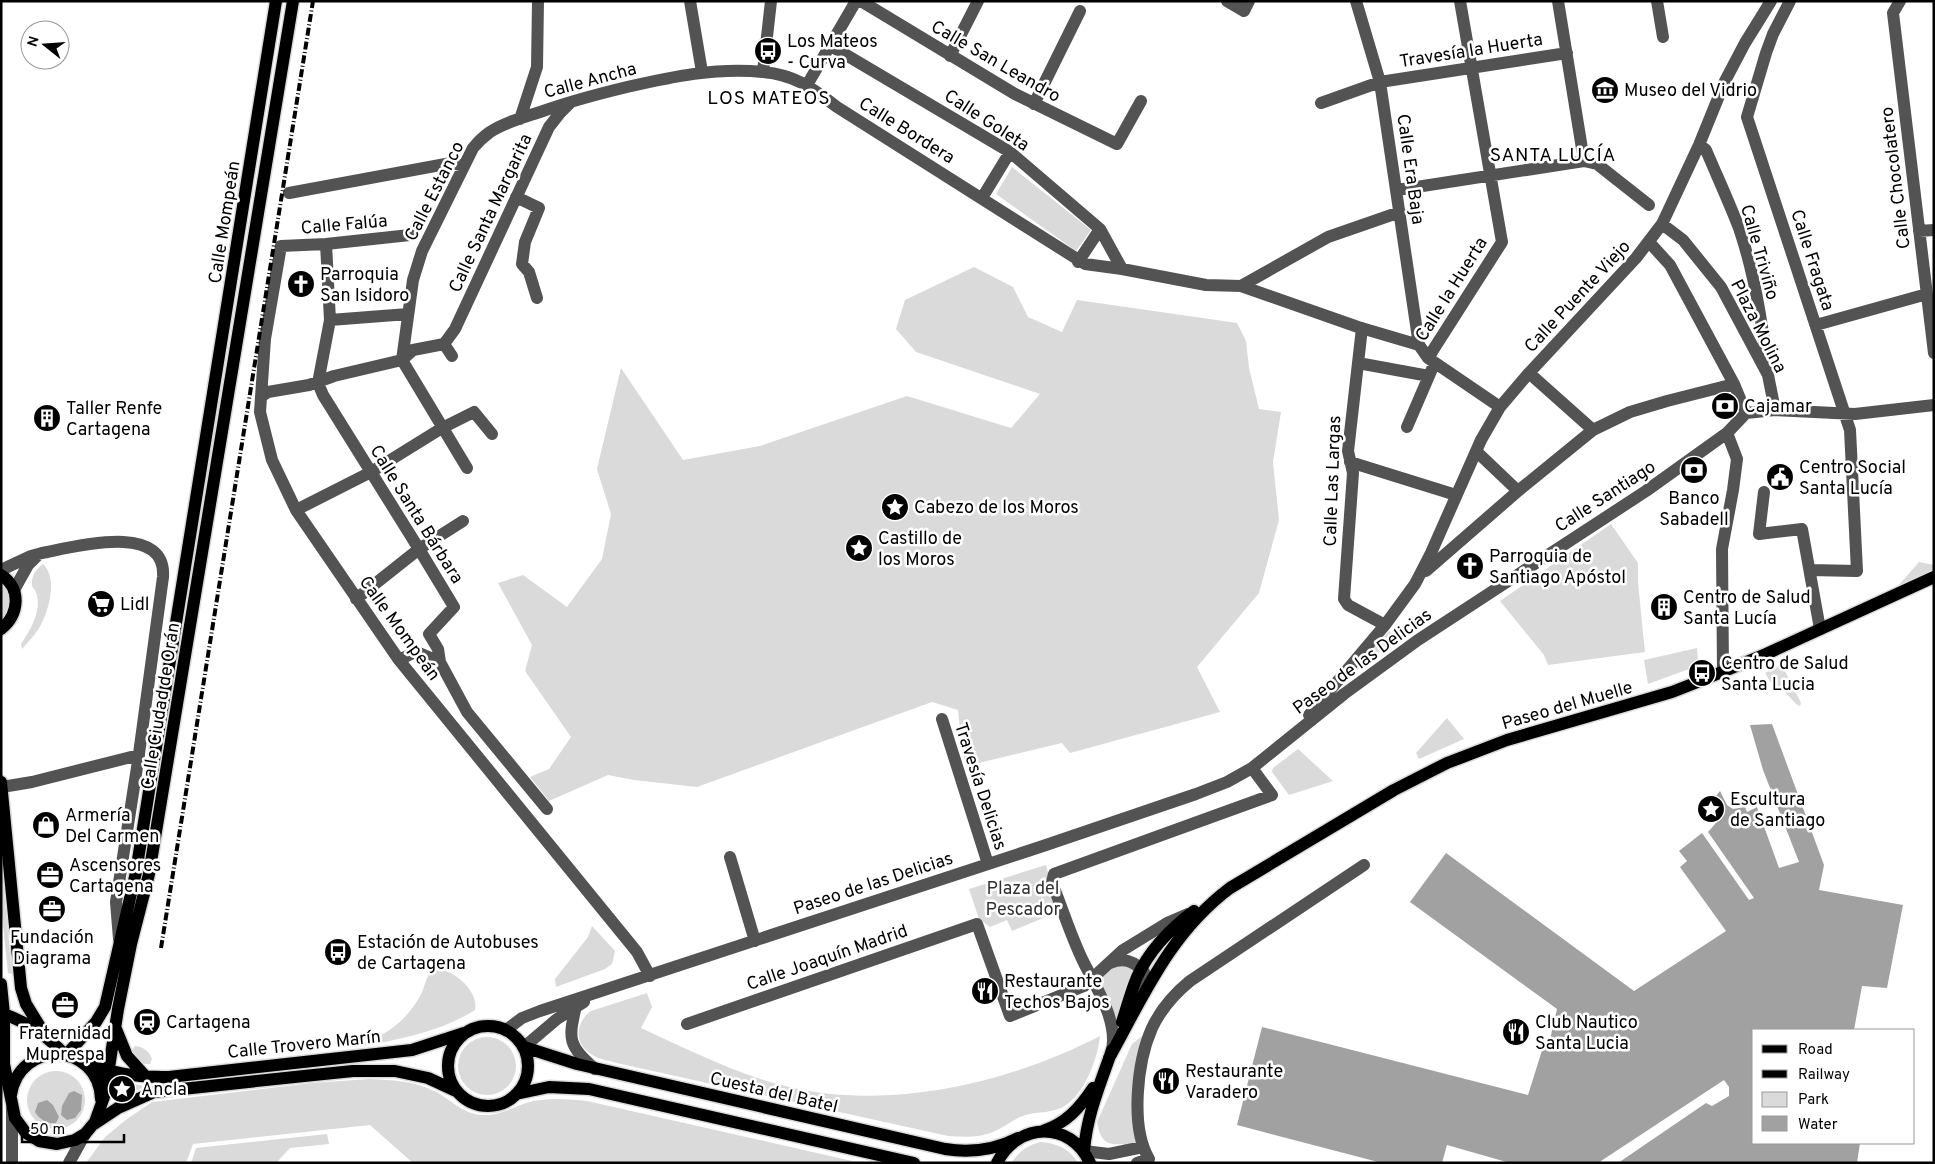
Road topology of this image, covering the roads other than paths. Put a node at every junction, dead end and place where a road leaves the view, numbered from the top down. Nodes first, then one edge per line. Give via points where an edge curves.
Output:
1 (276, 1) edge
2 (293, 1) edge
3 (538, 1) edge
4 (690, 1) edge
5 (771, 1) edge
6 (856, 1) edge
7 (862, 1) edge
8 (978, 1) edge
9 (1226, 1) edge
10 (1356, 1) edge
11 (1460, 1) edge
12 (1558, 1) edge
13 (1657, 1) edge
14 (1770, 1) edge
15 (1790, 1) edge
16 (1900, 1) edge
17 (1246, 6) edge
18 (1080, 11) dead end
19 (1664, 37) dead end
20 (831, 46) junction
21 (1567, 53) junction
22 (950, 56) junction
23 (1472, 67) junction
24 (702, 72) junction
25 (763, 72) junction
26 (1380, 82) junction
27 (807, 85) junction
28 (572, 100) junction
29 (1141, 101) dead end
30 (1034, 104) junction
31 (1320, 104) dead end
32 (520, 119) junction
33 (491, 132) joint
34 (1699, 145) junction
35 (1010, 152) junction
36 (1584, 161) junction
37 (464, 166) junction
38 (1491, 176) junction
39 (1397, 190) junction
40 (289, 193) dead end
41 (516, 197) junction
42 (982, 198) junction
43 (1649, 205) dead end
44 (1400, 212) junction
45 (1100, 229) junction
46 (1934, 230) edge
47 (1918, 231) junction
48 (1655, 233) junction
49 (410, 235) dead end
50 (326, 244) junction
51 (281, 246) joint
52 (1078, 262) junction
53 (1122, 269) junction
54 (1241, 286) junction
55 (1927, 294) junction
56 (537, 298) dead end
57 (408, 314) junction
58 (330, 320) junction
59 (1816, 325) junction
60 (1362, 328) junction
61 (444, 344) junction
62 (1419, 345) junction
63 (1934, 353) edge
64 (452, 356) dead end
65 (402, 360) junction
66 (1432, 360) junction
67 (1358, 363) junction
68 (1529, 372) junction
69 (1768, 375) junction
70 (1429, 376) junction
71 (318, 383) junction
72 (1734, 384) junction
73 (262, 396) junction
74 (1934, 405) edge
75 (1500, 407) junction
76 (1775, 410) junction
77 (225, 412) joint
78 (1746, 413) junction
79 (1845, 414) junction
80 (1407, 427) dead end
81 (442, 428) junction
82 (1593, 430) junction
83 (1727, 433) junction
84 (492, 434) dead end
85 (205, 448) joint
86 (1476, 451) junction
87 (1350, 462) junction
88 (467, 468) dead end
89 (371, 472) junction
90 (1518, 491) junction
91 (1764, 492) dead end
92 (1456, 495) junction
93 (296, 510) junction
94 (463, 520) dead end
95 (420, 549) junction
96 (42, 553) junction
97 (1, 570) edge
98 (1810, 570) junction
99 (1, 575) edge
100 (1934, 577) edge
101 (1415, 584) junction
102 (14, 590) junction
103 (356, 599) junction
104 (1452, 617) joint
105 (1385, 625) junction
106 (2, 629) edge
107 (1820, 629) junction
108 (399, 660) junction
109 (440, 662) junction
110 (1723, 673) junction
111 (942, 719) dead end
112 (1293, 734) junction
113 (139, 754) junction
114 (1252, 768) junction
115 (1, 782) edge
116 (2, 787) edge
117 (547, 809) dead end
118 (730, 857) dead end
119 (988, 864) junction
120 (1364, 865) dead end
121 (1223, 893) junction
122 (1192, 913) junction
123 (120, 941) junction
124 (755, 941) junction
125 (1106, 966) junction
126 (1141, 969) junction
127 (650, 976) junction
128 (1092, 978) junction
129 (1, 984) edge
130 (113, 1002) junction
131 (575, 1003) junction
132 (3, 1013) edge
133 (1132, 1016) junction
134 (687, 1024) dead end
135 (115, 1026) junction
136 (506, 1030) junction
137 (464, 1033) junction
138 (45, 1035) junction
139 (524, 1047) junction
140 (66, 1055) junction
141 (1109, 1058) junction
142 (3, 1061) edge
143 (85, 1064) junction
144 (595, 1069) junction
145 (109, 1072) junction
146 (1101, 1076) junction
147 (146, 1077) junction
148 (456, 1091) junction
149 (516, 1094) junction
150 (12, 1105) junction
151 (101, 1106) junction
152 (89, 1129) junction
153 (1040, 1132) junction
154 (1018, 1138) junction
155 (1143, 1147) junction
156 (1084, 1151) junction
157 (1143, 1161) edge
158 (12, 1163) edge
159 (69, 1163) edge
160 (914, 1163) edge
161 (997, 1163) edge
162 (1090, 1163) edge

1 - 85 main road, Calle Mompeán
2 - 77 main road, Calle Mompeán
3 - 32 street via 537,67
4 - 24 street
5 - 25 street
6 - 20 street
7 - 22 street, Calle San Leandro
8 - 22 street
9 - 17 street
10 - 26 street, Calle Era Baja
11 - 23 street, Calle la Huerta
12 - 21 street
13 - 19 street
14 - 34 street, Calle Puente Viejo via 1734,62
15 - 59 street, Calle Fragata via 1766,52 1747,117
16 - 47 street, Calle Chocolatero via 1893,13
18 - 30 street
20 - 27 street
20 - 35 street, Calle Goleta
21 - 23 street, Travesía la Huerta
21 - 36 street
22 - 30 street, Calle San Leandro
23 - 26 street, Travesía la Huerta
23 - 38 street, Calle la Huerta
24 - 25 street, Calle Bordera
24 - 28 street, Calle Ancha
25 - 27 street, Calle Bordera via 795,78
26 - 31 street, Travesía la Huerta
26 - 39 street, Calle Era Baja
27 - 42 street, Calle Bordera
28 - 32 street, Calle Ancha
28 - 41 street, Calle Santa Margarita via 549,127
29 - 30 street, Calle San Leandro via 1117,144
32 - 33 street, Calle Ancha
33 - 37 street, Calle Estanco via 473,148
34 - 48 street, Calle Puente Viejo
34 - 69 street, Calle Triviño via 1706,150 1738,227 1750,266
35 - 42 street
35 - 45 street, Calle Goleta
36 - 38 street
36 - 43 street via 1597,164
37 - 40 street via 451,163
37 - 57 street, Calle Estanco via 422,251
38 - 39 street
38 - 66 street, Calle la Huerta via 1502,242
39 - 44 street, Calle Era Baja
41 - 56 street via 539,208 525,242 522,264 529,272
41 - 61 street, Calle Santa Margarita via 455,329
42 - 52 street, Calle Bordera
44 - 54 street via 1328,237
44 - 62 street, Calle Era Baja
45 - 52 street
45 - 53 street, Calle Goleta
46 - 47 street
47 - 55 street, Calle Chocolatero
48 - 68 street, Calle Puente Viejo via 1636,258
48 - 69 street, Plaza Molina via 1683,240 1721,287
48 - 72 street
49 - 50 street, Calle Falúa
50 - 51 street, Calle Falúa
50 - 58 street
51 - 73 street, Calle Mompeán via 265,339
52 - 53 street
53 - 54 street via 1206,285
54 - 60 street
55 - 59 street
55 - 63 street, Calle Chocolatero
57 - 58 street
57 - 65 street, Calle Estanco
58 - 71 street
59 - 79 street, Calle Fragata
60 - 62 street
60 - 67 street, Calle Las Largas
61 - 64 street
61 - 65 street via 413,350
62 - 66 street
65 - 71 street via 334,376
65 - 81 street
66 - 70 street, Calle la Huerta
66 - 75 street
67 - 70 street
67 - 87 street, Calle Las Largas via 1348,451
68 - 75 street, Calle Puente Viejo
68 - 82 street
69 - 76 street, Plaza Molina
70 - 80 street, Calle la Huerta
71 - 73 street via 268,392
71 - 89 street, Calle Santa Bárbara
72 - 78 street
72 - 82 street via 1630,412
73 - 93 street, Calle Mompeán via 260,412 272,460
74 - 79 street
75 - 86 street, Calle Puente Viejo
76 - 78 street
76 - 79 street
77 - 130 main road, Calle Ciudad de Orán via 156,839
78 - 83 street, Calle Santiago
79 - 98 street, Calle Fragata via 1850,430 1857,571
81 - 84 street via 474,412
81 - 88 street
81 - 89 street
82 - 90 street
83 - 104 street, Calle Santiago via 1642,494
83 - 110 street via 1737,459 1722,549
85 - 123 main road, Calle Ciudad de Orán via 149,800
86 - 90 street
86 - 92 street, Calle Puente Viejo
87 - 92 street
87 - 105 street, Calle Las Largas via 1353,473 1344,599 1348,605
89 - 93 street
89 - 95 street, Calle Santa Bárbara
90 - 101 street via 1432,565
91 - 98 street via 1759,534 1802,529
92 - 101 street, Calle Puente Viejo
93 - 103 street, Calle Mompeán
94 - 95 street
95 - 103 street
95 - 109 street, Calle Santa Bárbara via 454,607 429,634 438,649
96 - 97 street
96 - 102 street via 28,565
96 - 113 street, Calle Ciudad de Orán via 129,541 150,548 163,563
98 - 107 street
99 - 102 main road
100 - 107 main road, Paseo del Muelle
101 - 105 street, Paseo de las Delicias
102 - 106 main road via 13,616
103 - 108 street, Calle Mompeán
104 - 112 street, Paseo de las Delicias
105 - 112 street, Paseo de las Delicias
107 - 110 main road, Paseo del Muelle
108 - 109 street via 419,653
108 - 127 street, Calle Mompeán via 637,952
109 - 117 street via 467,712
110 - 121 main road, Paseo del Muelle via 1672,692 1506,740 1447,763 1394,790
111 - 119 street, Travesía Delicias
112 - 114 street, Paseo de las Delicias
113 - 116 street
113 - 123 street, Calle Ciudad de Orán via 116,902
114 - 119 street, Paseo de las Delicias via 1196,794
114 - 128 street via 1272,795 1054,874 1052,882
115 - 116 main road
116 - 138 main road via 21,988 26,1004
118 - 124 street
119 - 124 street, Paseo de las Delicias
120 - 155 street via 1174,994 1152,1028 1144,1052 1138,1089
121 - 122 main road, Paseo del Muelle
121 - 133 main road, Paseo del Muelle via 1176,942 1154,974
122 - 125 street, Paseo del Muelle via 1168,923 1124,950
122 - 126 main road, Paseo del Muelle via 1159,944
123 - 130 main road, Calle Ciudad de Orán
124 - 127 street, Paseo de las Delicias
125 - 126 street, Paseo del Muelle via 1124,959
125 - 128 street, Paseo del Muelle
126 - 133 street, Paseo del Muelle via 1144,976
126 - 141 main road, Paseo del Muelle
127 - 131 street, Paseo de las Delicias
128 - 134 street, Calle Joaquín Madrid via 1084,986 1010,1016 978,924
128 - 141 street, Paseo del Muelle via 1101,995 1112,1034
129 - 132 main road
130 - 135 main road
130 - 140 main road
131 - 136 street, Paseo de las Delicias via 522,1018
131 - 139 street, Paseo de las Delicias
131 - 144 street via 572,1040
132 - 138 main road
132 - 142 main road
133 - 141 main road, Paseo del Muelle
135 - 145 main road
135 - 147 main road via 124,1051
136 - 137 main road via 483,1026
136 - 139 main road
137 - 147 main road, Calle Trovero Marín via 404,1051
137 - 148 main road via 451,1050 448,1064
138 - 140 main road
139 - 144 main road, Cuesta del Batel
139 - 149 main road via 528,1072
140 - 143 main road
140 - 150 main road via 43,1056 27,1065 16,1080
141 - 146 main road, Paseo del Muelle
142 - 150 main road
143 - 145 main road, Calle Trovero Marín
143 - 151 main road via 98,1081
144 - 154 main road, Cuesta del Batel via 945,1149 990,1149
145 - 147 main road, Calle Trovero Marín
145 - 151 main road
146 - 153 main road, Paseo del Muelle via 1075,1113
146 - 156 main road, Paseo del Muelle
148 - 149 main road via 474,1104 490,1106
148 - 152 main road, Calle Trovero Marín via 420,1076 386,1071 304,1076 154,1092 118,1108
149 - 160 main road via 549,1087 590,1089
150 - 152 main road via 20,1126 39,1141 60,1144 75,1140
150 - 158 street
151 - 152 main road
152 - 159 street
153 - 154 main road, Cuesta del Batel
153 - 156 main road via 1060,1134
154 - 161 main road via 1005,1149
155 - 156 street via 1109,1154
155 - 157 street
156 - 162 main road

